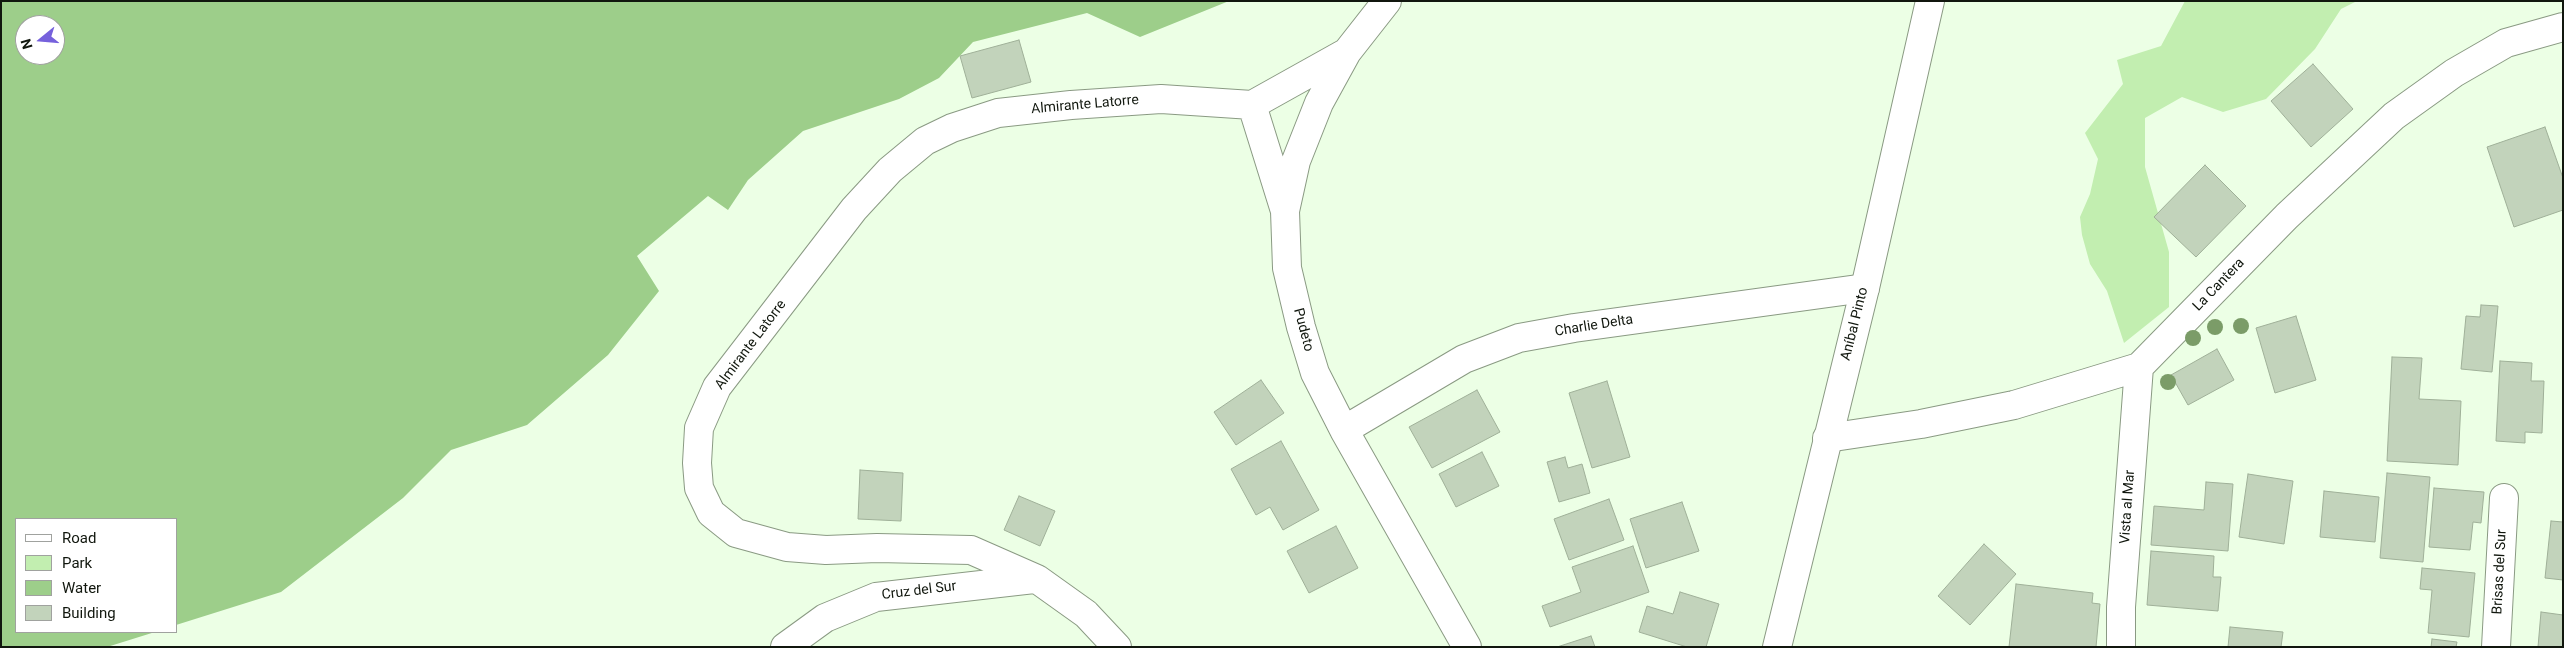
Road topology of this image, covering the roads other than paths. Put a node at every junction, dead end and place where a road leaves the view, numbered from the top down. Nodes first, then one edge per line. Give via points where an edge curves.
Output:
1 (1387, 1) edge
2 (1930, 1) edge
3 (2563, 27) edge
4 (1347, 52) junction
5 (1252, 105) junction
6 (1285, 211) junction
7 (1864, 288) junction
8 (2139, 367) junction
9 (1344, 430) junction
10 (1827, 438) junction
11 (2504, 498) dead end
12 (1037, 579) junction
13 (785, 647) edge
14 (1118, 647) edge
15 (1467, 647) edge
16 (1777, 647) edge
17 (2121, 647) edge
18 (2496, 647) edge

1 - 4 street, Pudeto
2 - 7 street, Aníbal Pinto
3 - 8 street, La Cantera via 2506,43 2454,73 2394,116 2287,216
4 - 5 street
4 - 6 street, Pudeto via 1319,103 1296,161
5 - 6 street
5 - 12 street, Almirante Latorre via 1161,99 1071,105 998,113 925,140 890,170 854,209 717,387 699,428 699,488 711,513 736,533 788,548 971,550
6 - 9 street, Pudeto via 1287,268 1301,326 1315,373
7 - 9 street, Charlie Delta via 1519,338 1464,359
7 - 10 street, Aníbal Pinto
8 - 10 street, La Cantera via 2014,405 1921,424
8 - 17 street, Vista al Mar via 2121,607
9 - 15 street, Pudeto
10 - 16 street, Aníbal Pinto
11 - 18 street, Brisas del Sur
12 - 13 street, Cruz del Sur via 876,597 824,618
12 - 14 street, Almirante Latorre via 1086,614

